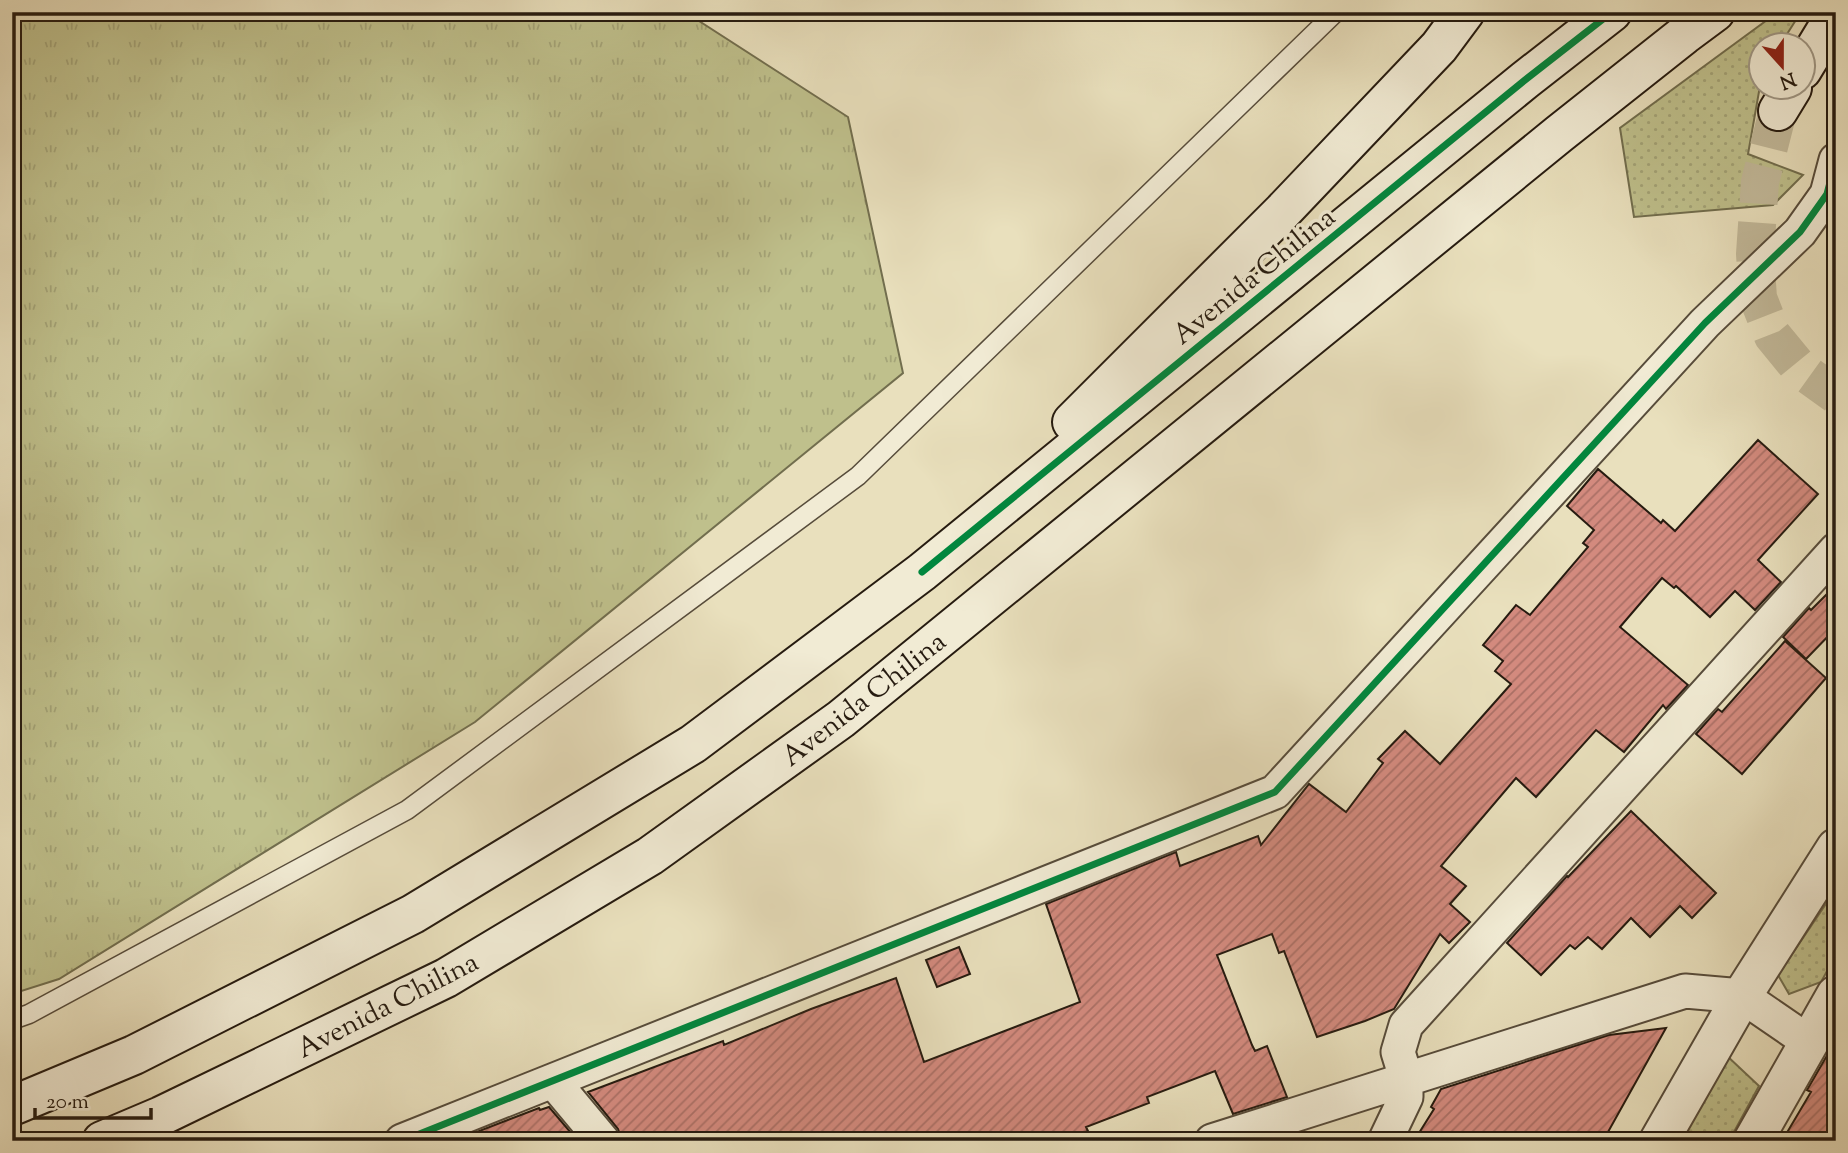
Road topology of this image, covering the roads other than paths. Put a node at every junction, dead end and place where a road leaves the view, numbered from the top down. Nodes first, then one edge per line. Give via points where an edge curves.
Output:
1 (1336, 12) edge
2 (1465, 12) edge
3 (1612, 12) edge
4 (1715, 12) edge
5 (1836, 14) edge
6 (1816, 47) edge
7 (1836, 160) edge
8 (1836, 550) edge
9 (922, 572) junction
10 (1836, 848) edge
11 (1836, 995) edge
12 (1742, 996) junction
13 (12, 1020) edge
14 (1809, 1042) junction
15 (1406, 1078) junction
16 (553, 1081) junction
17 (12, 1106) edge
18 (102, 1141) edge
19 (402, 1141) edge
20 (603, 1141) edge
21 (1212, 1141) edge
22 (1385, 1141) edge
23 (1658, 1141) edge
24 (1753, 1141) edge

1 - 13 lane via 858,476 407,810
2 - 9 main road via 1439,47 1283,211
3 - 9 main road, Avenida Chilina
4 - 18 main road, Avenida Chilina via 841,719 650,856 446,978
5 - 6 main road
7 - 16 street via 1826,194 1800,232 1705,323 1275,792
8 - 15 street via 1406,1025 1398,1052
9 - 17 main road, Avenida Chilina via 693,744 412,914 134,1055
10 - 12 main road
11 - 14 main road
12 - 14 street
12 - 15 street via 1685,991
12 - 23 main road
14 - 24 main road
15 - 21 street
15 - 22 street via 1406,1097
16 - 19 street
16 - 20 street

